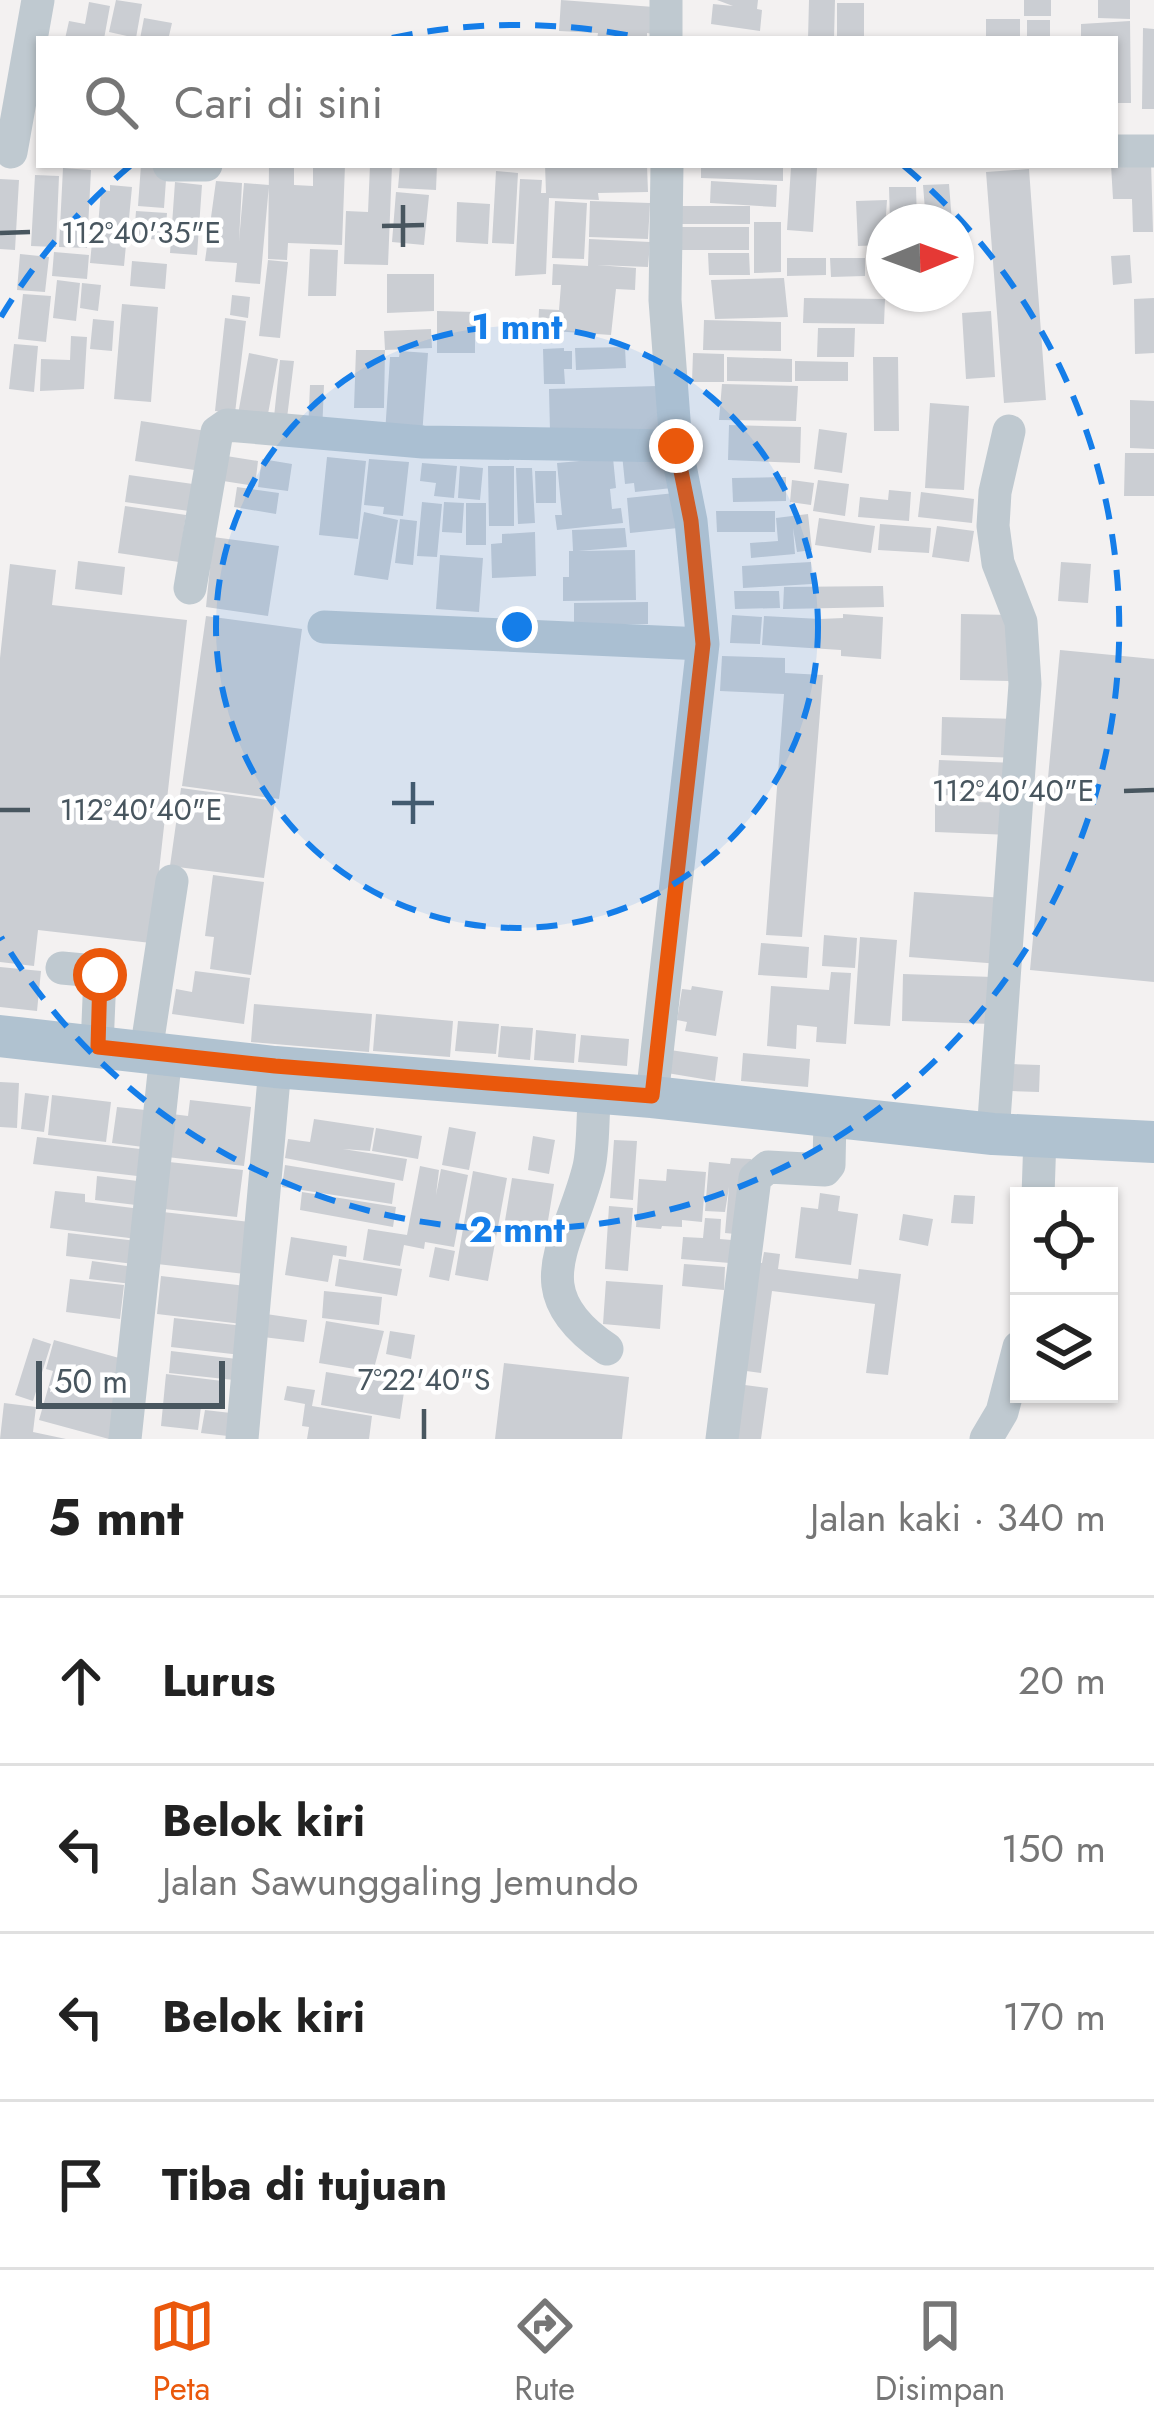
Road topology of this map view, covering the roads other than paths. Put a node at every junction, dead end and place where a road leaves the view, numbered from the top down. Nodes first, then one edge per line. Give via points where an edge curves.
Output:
1 (38, 0) edge
2 (666, 0) edge
3 (666, 36) edge
4 (1118, 151) edge
5 (1154, 151) edge
6 (17, 152) edge
7 (667, 168) edge
8 (1010, 431) dead end
9 (676, 446) junction
10 (190, 588) dead end
11 (324, 627) dead end
12 (703, 644) junction
13 (172, 881) dead end
14 (62, 968) dead end
15 (0, 1036) edge
16 (98, 1047) junction
17 (274, 1073) junction
18 (159, 1078) junction
19 (652, 1096) junction
20 (593, 1112) junction
21 (993, 1134) junction
22 (1040, 1136) junction
23 (829, 1139) junction
24 (1154, 1142) edge
25 (1038, 1187) edge
26 (607, 1349) dead end
27 (1010, 1380) edge
28 (125, 1439) edge
29 (242, 1439) edge
30 (722, 1439) edge
31 (986, 1439) edge

1 - 6 street
2 - 3 street
4 - 5 street
7 - 9 street via 665,300
8 - 21 street via 993,526 1021,622 1025,684
9 - 10 street via 423,442 227,425 218,432
9 - 12 street
11 - 12 street
12 - 19 street
13 - 18 street
14 - 16 street via 100,975
15 - 16 main road
16 - 18 main road
17 - 18 main road
17 - 20 main road
17 - 29 street
18 - 28 street
19 - 20 main road
19 - 23 main road
20 - 26 street via 590,1165 556,1267 563,1307
21 - 22 main road
21 - 23 main road
22 - 24 main road
22 - 25 street
23 - 30 street via 822,1172 768,1167 755,1178
27 - 31 street

